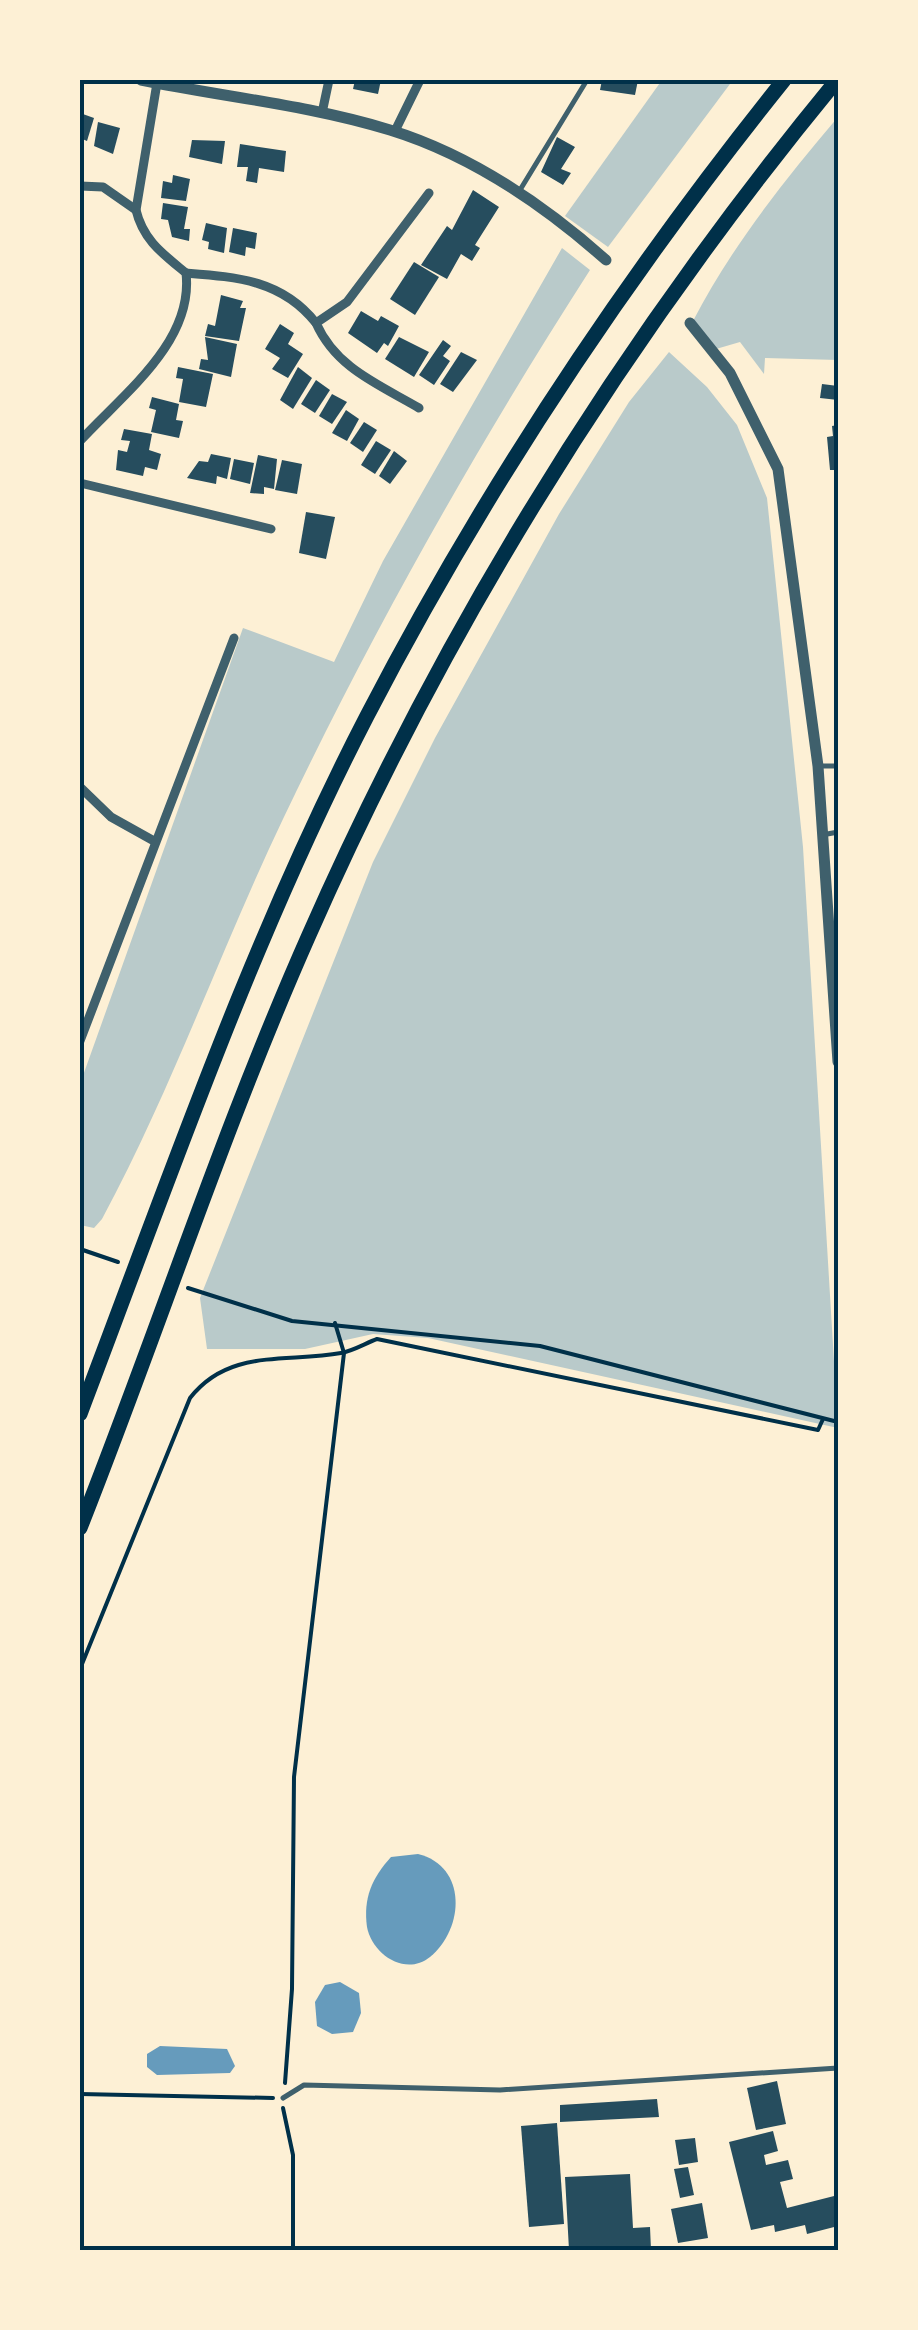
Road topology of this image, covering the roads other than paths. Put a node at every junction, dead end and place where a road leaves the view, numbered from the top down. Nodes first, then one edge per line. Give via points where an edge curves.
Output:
1 (142, 80) edge
2 (329, 80) edge
3 (420, 80) edge
4 (587, 80) edge
5 (784, 80) edge
6 (838, 80) edge
7 (157, 83) junction
8 (322, 113) junction
9 (395, 132) junction
10 (80, 186) edge
11 (429, 193) dead end
12 (518, 193) junction
13 (136, 210) junction
14 (606, 260) dead end
15 (186, 273) junction
16 (316, 323) junction
17 (690, 323) dead end
18 (419, 408) dead end
19 (80, 441) edge
20 (80, 483) edge
21 (271, 529) dead end
22 (234, 638) dead end
23 (818, 766) junction
24 (838, 766) edge
25 (80, 787) edge
26 (838, 832) edge
27 (822, 835) junction
28 (154, 840) junction
29 (84, 1015) edge
30 (80, 1041) edge
31 (838, 1062) edge
32 (80, 1414) edge
33 (80, 1528) edge
34 (838, 2068) edge
35 (283, 2098) road end

1 - 7 street
2 - 8 street
3 - 9 street
4 - 12 lane
5 - 32 highway via 660,241 497,482 366,718 251,968
6 - 33 highway via 633,349 524,518 358,828 260,1051
7 - 8 street
7 - 13 street
8 - 9 street
9 - 12 street
10 - 13 street via 103,187
11 - 16 street via 358,290
12 - 14 street
13 - 15 street via 157,250
15 - 16 street via 271,287 300,302
15 - 19 street via 189,300 161,353
16 - 18 street via 341,362
17 - 23 street via 730,372 778,469
20 - 21 street
22 - 28 street
23 - 24 lane
23 - 27 street
25 - 28 street via 111,817
26 - 27 lane
27 - 31 street
28 - 29 street
29 - 30 street
34 - 35 lane via 500,2090 304,2086

